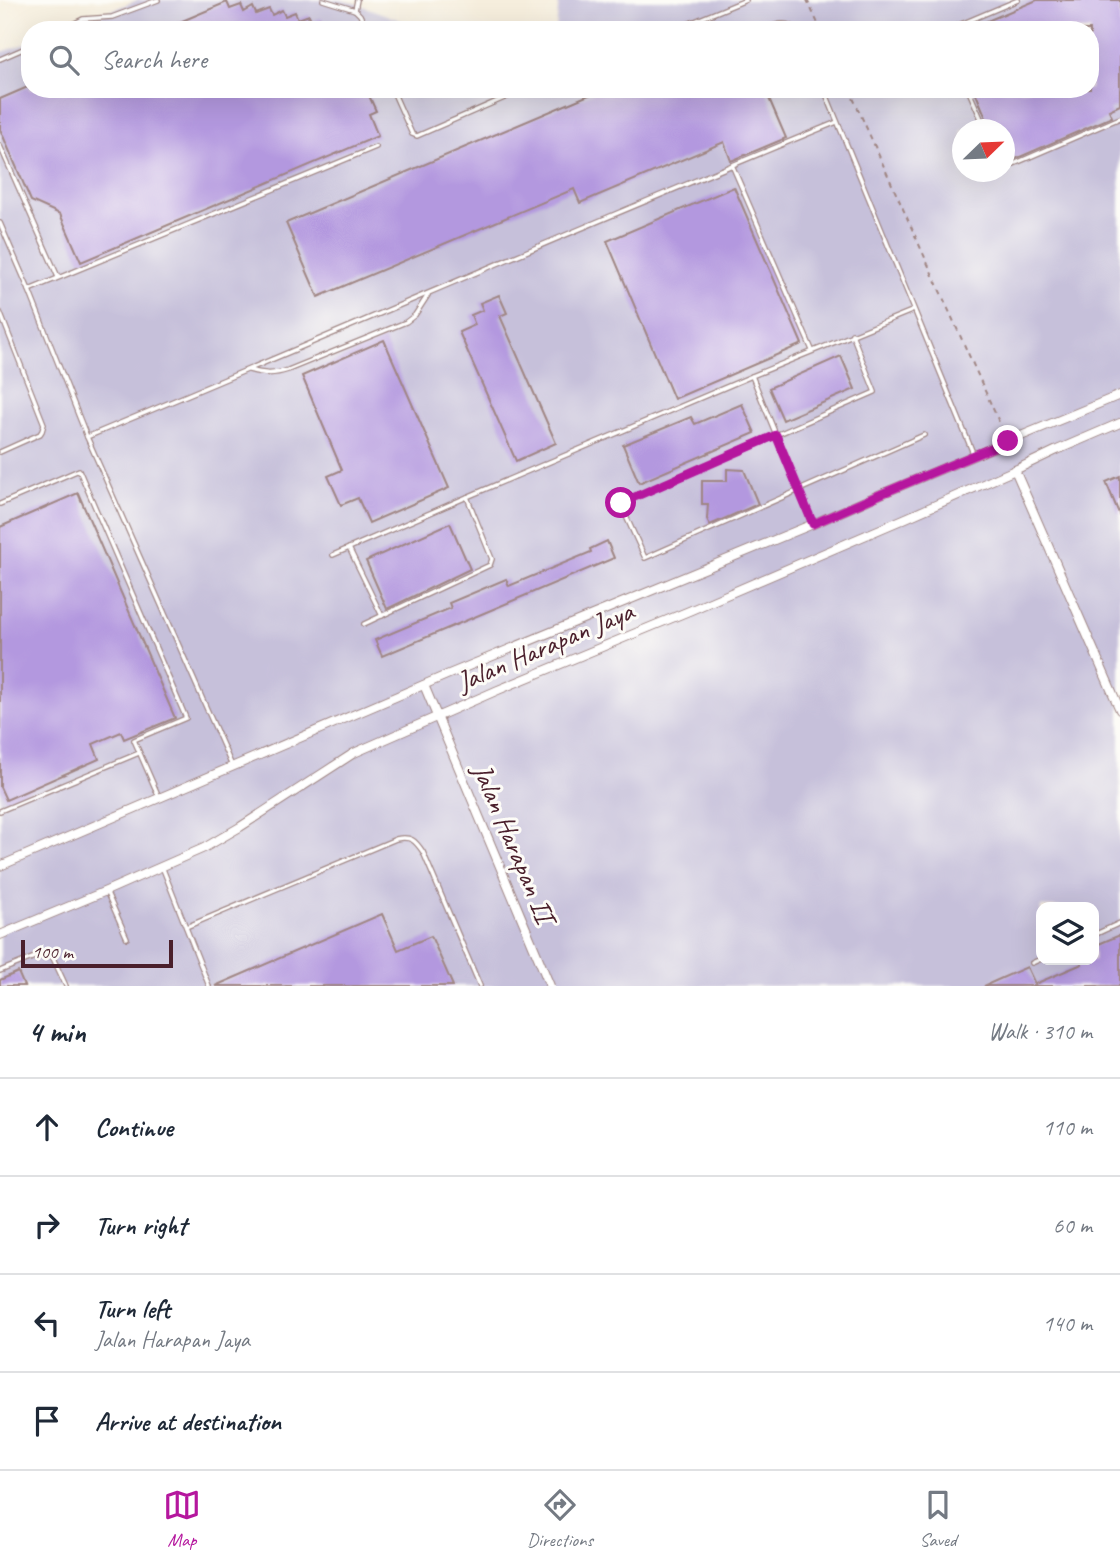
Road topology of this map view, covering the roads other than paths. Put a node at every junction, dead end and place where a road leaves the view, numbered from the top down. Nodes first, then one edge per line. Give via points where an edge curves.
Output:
1 (158, 0) edge
2 (323, 0) edge
3 (357, 0) edge
4 (746, 0) edge
5 (1018, 0) edge
6 (355, 10) junction
7 (79, 21) edge
8 (363, 21) edge
9 (695, 21) edge
10 (968, 21) edge
11 (21, 50) edge
12 (0, 59) edge
13 (396, 98) edge
14 (504, 98) edge
15 (828, 98) edge
16 (972, 98) edge
17 (1120, 118) edge
18 (981, 119) edge
19 (837, 122) junction
20 (0, 146) edge
21 (376, 147) dead end
22 (1015, 163) edge
23 (732, 164) junction
24 (0, 223) edge
25 (58, 277) junction
26 (29, 290) junction
27 (429, 293) junction
28 (914, 310) junction
29 (0, 313) edge
30 (852, 334) junction
31 (812, 351) junction
32 (248, 370) junction
33 (752, 376) junction
34 (1120, 395) edge
35 (1120, 423) edge
36 (776, 435) junction
37 (925, 435) dead end
38 (87, 437) junction
39 (0, 452) edge
40 (974, 455) junction
41 (1015, 470) junction
42 (799, 490) junction
43 (467, 497) junction
44 (0, 505) edge
45 (813, 524) junction
46 (349, 548) junction
47 (333, 555) dead end
48 (382, 616) junction
49 (364, 624) dead end
50 (424, 685) junction
51 (1120, 710) edge
52 (436, 717) junction
53 (139, 753) junction
54 (232, 766) junction
55 (159, 797) junction
56 (0, 811) edge
57 (0, 866) edge
58 (162, 867) junction
59 (106, 891) junction
60 (1120, 923) edge
61 (186, 927) junction
62 (1099, 933) edge
63 (0, 935) edge
64 (127, 938) dead end
65 (1036, 961) edge
66 (1032, 963) dead end
67 (0, 971) edge
68 (66, 986) edge
69 (209, 986) edge
70 (480, 986) edge
71 (550, 986) edge

1 - 7 lane via 112,17
2 - 6 lane
3 - 6 lane
4 - 9 lane
5 - 10 lane
6 - 8 lane
11 - 12 lane
13 - 14 lane via 417,136
15 - 19 lane
16 - 18 lane
17 - 22 lane
19 - 23 lane
19 - 28 lane
20 - 25 lane
21 - 25 lane
23 - 27 lane
23 - 31 lane
24 - 26 lane
25 - 26 lane
26 - 38 lane
27 - 32 lane
27 - 32 lane via 406,322 276,374
28 - 30 lane
28 - 40 lane
29 - 39 lane via 44,424 40,434
30 - 31 lane
30 - 36 lane via 875,392
31 - 33 lane
32 - 38 lane
33 - 36 lane
33 - 43 lane
34 - 40 street, Jalan Harapan Jaya
35 - 41 street, Jalan Harapan Jaya
36 - 42 lane
36 - 42 lane via 621,503 645,558
37 - 42 lane
38 - 54 lane
40 - 45 street, Jalan Harapan Jaya
41 - 51 street
41 - 52 street, Jalan Harapan Jaya
42 - 45 lane
43 - 46 lane
43 - 48 lane via 491,565
44 - 53 lane via 79,470 186,718 134,740
45 - 50 street, Jalan Harapan Jaya
46 - 47 lane
46 - 48 lane
48 - 49 lane
50 - 52 street, Jalan Harapan II
50 - 54 street, Jalan Harapan Jaya
52 - 58 street, Jalan Harapan Jaya via 354,753 240,827
52 - 71 street, Jalan Harapan II
53 - 55 lane
53 - 56 lane
54 - 55 street, Jalan Harapan Jaya
55 - 57 street, Jalan Harapan Jaya
58 - 59 street, Jalan Harapan Jaya
58 - 61 lane
59 - 63 street, Jalan Harapan Jaya
59 - 64 lane
60 - 62 lane
61 - 69 lane
61 - 70 lane via 405,837 423,852
65 - 66 lane
67 - 68 lane via 49,954

